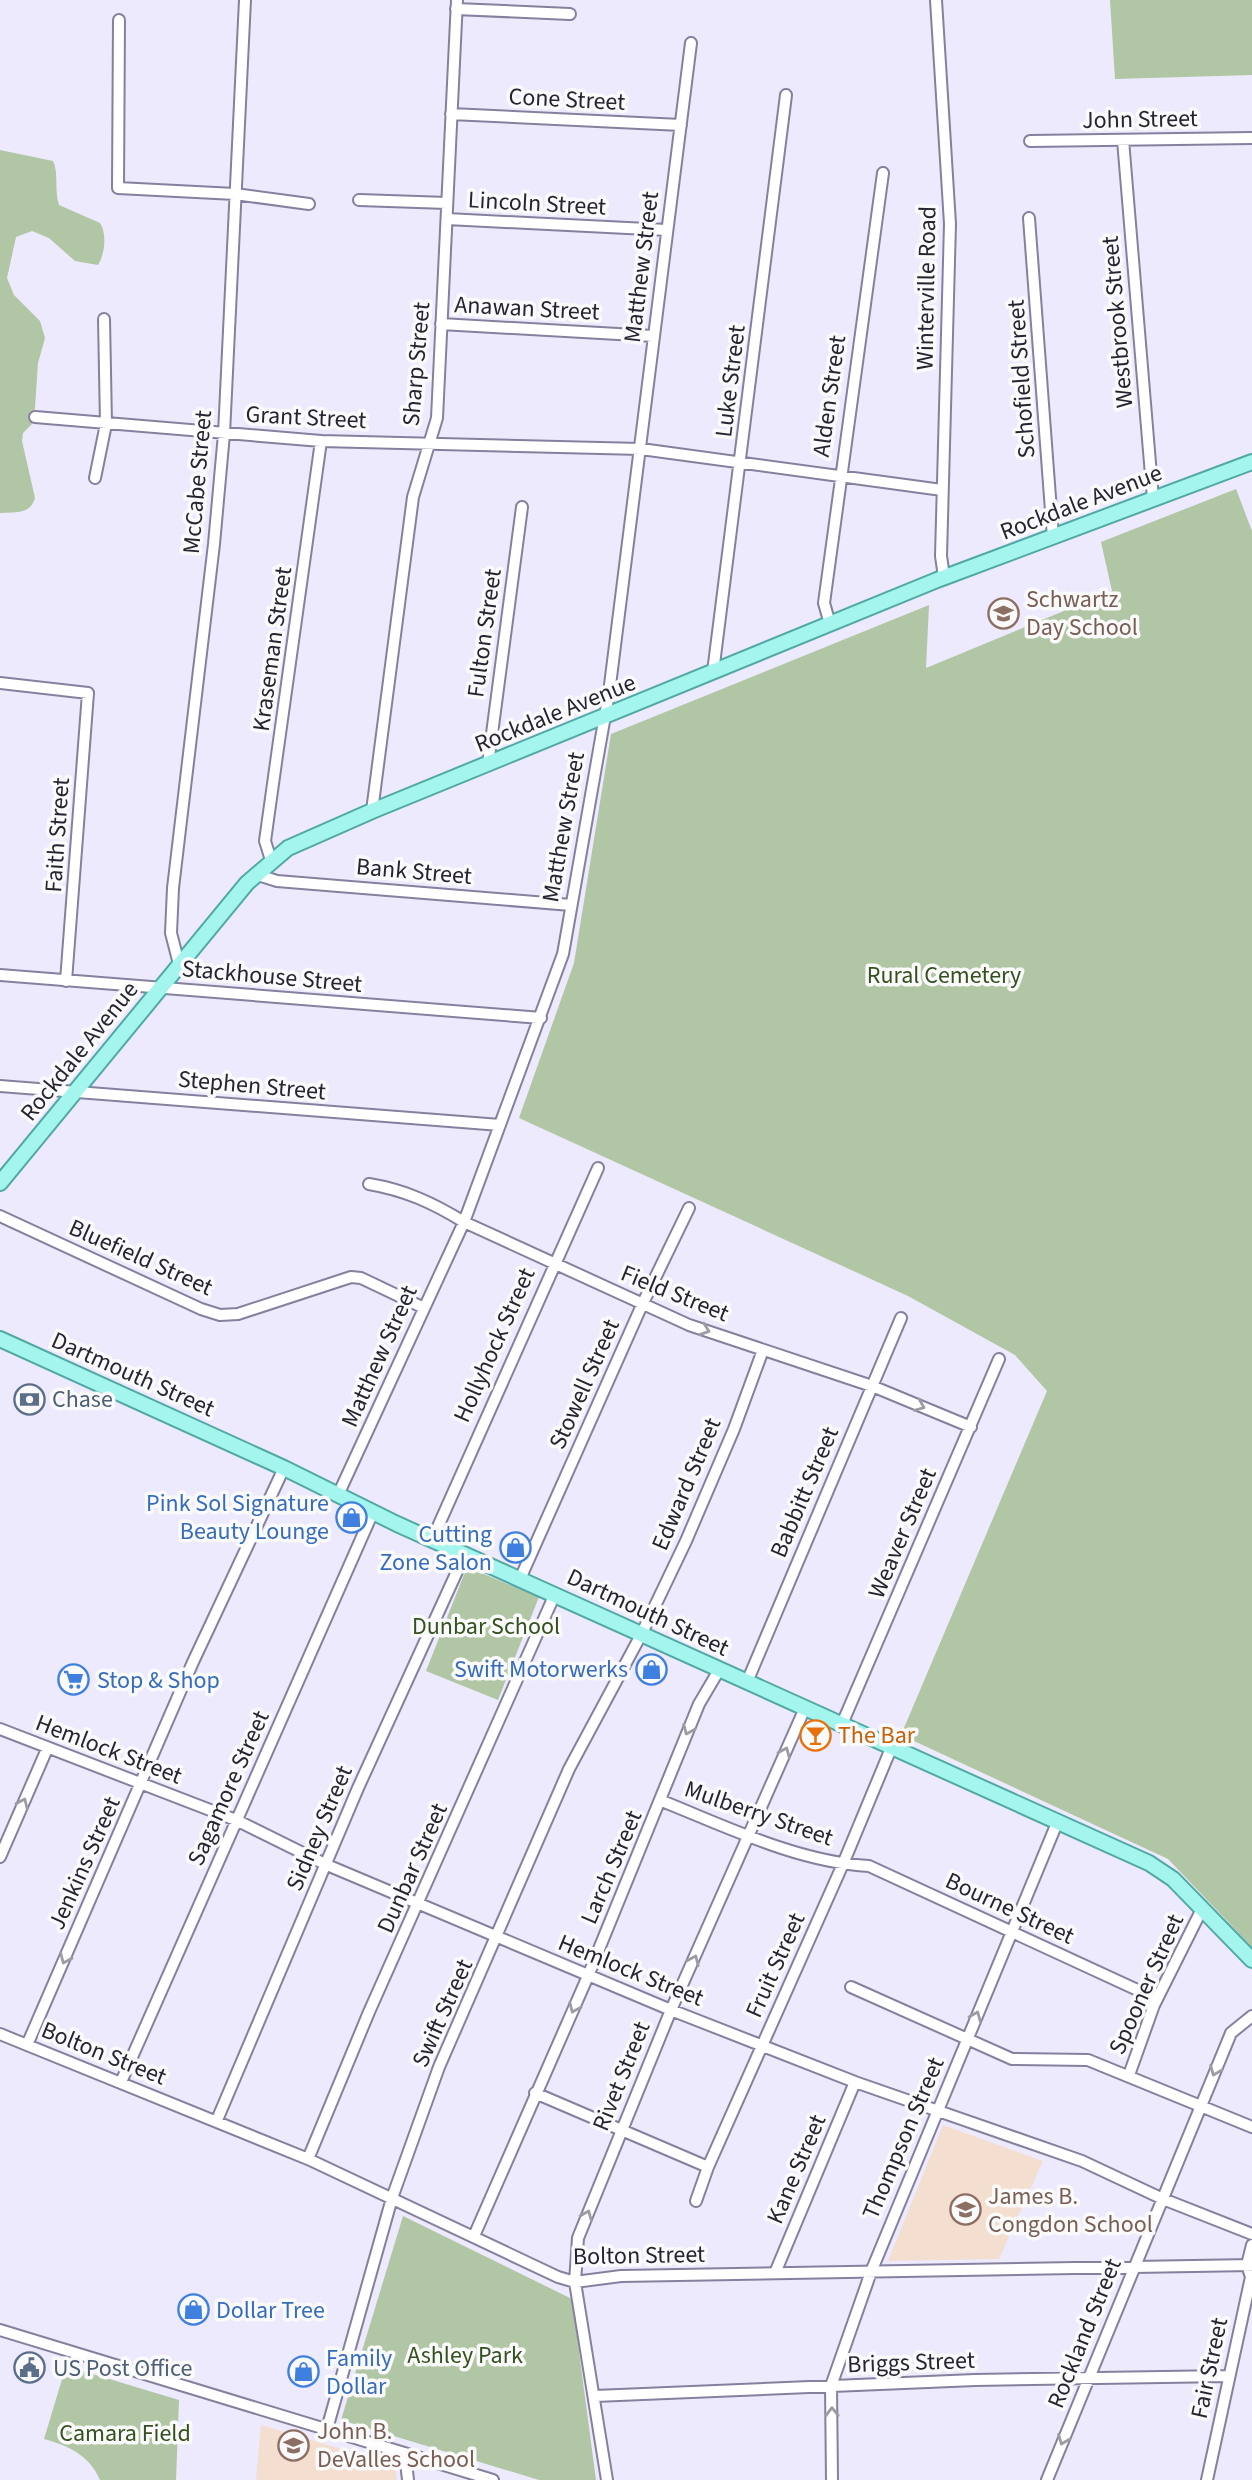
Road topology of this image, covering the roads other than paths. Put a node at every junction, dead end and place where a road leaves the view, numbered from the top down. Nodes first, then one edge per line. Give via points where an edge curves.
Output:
1 (244, 0) edge
2 (936, 0) edge
3 (456, 4) edge
4 (570, 14) dead end
5 (119, 20) dead end
6 (691, 43) dead end
7 (786, 95) dead end
8 (452, 114) junction
9 (681, 125) junction
10 (1252, 138) edge
11 (1123, 140) junction
12 (1030, 141) dead end
13 (883, 173) dead end
14 (235, 194) junction
15 (359, 200) dead end
16 (447, 203) junction
17 (309, 204) dead end
18 (1030, 218) dead end
19 (447, 219) junction
20 (667, 230) junction
21 (104, 319) dead end
22 (442, 324) junction
23 (653, 336) junction
24 (35, 417) dead end
25 (106, 424) junction
26 (224, 434) junction
27 (321, 441) junction
28 (430, 442) junction
29 (641, 449) junction
30 (741, 462) junction
31 (1252, 462) edge
32 (95, 478) dead end
33 (838, 478) junction
34 (942, 490) junction
35 (1153, 499) junction
36 (522, 507) dead end
37 (1054, 537) junction
38 (944, 577) junction
39 (830, 624) junction
40 (713, 672) junction
41 (0, 683) edge
42 (604, 717) junction
43 (488, 764) junction
44 (372, 811) junction
45 (271, 860) junction
46 (255, 874) junction
47 (571, 905) junction
48 (179, 964) junction
49 (0, 975) edge
50 (66, 981) junction
51 (160, 988) junction
52 (541, 1018) junction
53 (0, 1086) edge
54 (75, 1091) junction
55 (500, 1125) junction
56 (598, 1168) dead end
57 (0, 1183) edge
58 (369, 1184) dead end
59 (689, 1208) dead end
60 (0, 1216) edge
61 (464, 1222) junction
62 (554, 1263) junction
63 (642, 1305) junction
64 (424, 1308) junction
65 (901, 1318) dead end
66 (0, 1339) edge
67 (763, 1350) junction
68 (999, 1359) dead end
69 (872, 1386) junction
70 (971, 1427) junction
71 (284, 1468) junction
72 (338, 1495) junction
73 (373, 1512) junction
74 (432, 1540) junction
75 (465, 1555) junction
76 (520, 1579) junction
77 (555, 1594) junction
78 (642, 1633) junction
79 (719, 1670) junction
80 (747, 1682) junction
81 (805, 1708) junction
82 (842, 1724) junction
83 (0, 1729) edge
84 (892, 1746) junction
85 (47, 1749) junction
86 (142, 1784) junction
87 (662, 1801) junction
88 (236, 1820) junction
89 (1057, 1823) junction
90 (749, 1836) junction
91 (0, 1857) edge
92 (843, 1864) junction
93 (327, 1865) junction
94 (418, 1903) junction
95 (1202, 1909) junction
96 (1010, 1933) junction
97 (498, 1938) junction
98 (1252, 1960) edge
99 (588, 1976) junction
100 (851, 1987) dead end
101 (1157, 1999) junction
102 (671, 2010) junction
103 (1252, 2016) edge
104 (0, 2034) edge
105 (967, 2038) junction
106 (27, 2045) junction
107 (762, 2046) junction
108 (1129, 2076) junction
109 (121, 2082) junction
110 (855, 2082) junction
111 (536, 2094) junction
112 (1202, 2104) junction
113 (938, 2108) junction
114 (217, 2120) junction
115 (1252, 2127) edge
116 (621, 2131) junction
117 (308, 2159) junction
118 (708, 2167) junction
119 (392, 2198) junction
120 (1163, 2199) junction
121 (696, 2201) dead end
122 (1252, 2234) edge
123 (474, 2236) junction
124 (1252, 2245) edge
125 (1249, 2265) edge
126 (1131, 2268) junction
127 (871, 2272) junction
128 (775, 2273) junction
129 (575, 2281) junction
130 (0, 2330) edge
131 (1228, 2376) junction
132 (1088, 2377) junction
133 (831, 2386) junction
134 (595, 2396) junction
135 (327, 2428) junction
136 (405, 2453) junction
137 (408, 2480) edge
138 (494, 2480) edge
139 (607, 2480) edge
140 (832, 2480) edge
141 (1047, 2480) edge
142 (1207, 2480) edge

1 - 14 street, McCabe Street
2 - 34 street, Winterville Road via 950,224
3 - 4 street
3 - 8 street, Sharp Street
5 - 14 street via 118,188
6 - 9 street, Matthew Street
7 - 30 street, Luke Street
8 - 9 street, Cone Street
8 - 16 street, Sharp Street
9 - 20 street, Matthew Street
10 - 11 street, John Street
11 - 12 street, John Street
11 - 35 street, Westbrook Street
13 - 33 street, Alden Street
14 - 17 street
14 - 26 street, McCabe Street
15 - 16 street, Lincoln Street
16 - 19 street, Sharp Street
18 - 37 street, Schofield Street
19 - 20 street, Lincoln Street
19 - 22 street, Sharp Street
20 - 23 street, Matthew Street
21 - 25 street
22 - 23 street, Anawan Street
22 - 28 street, Sharp Street via 437,418
23 - 29 street, Matthew Street
24 - 25 street, Grant Street
25 - 26 street, Grant Street
25 - 32 street
26 - 27 street, Grant Street
26 - 48 street, McCabe Street via 173,888 170,933
27 - 28 street, Grant Street
27 - 45 street, Kraseman Street via 265,841
28 - 29 street, Grant Street
28 - 44 street, Sharp Street via 413,497
29 - 30 street, Grant Street
29 - 42 street, Matthew Street
30 - 33 street, Grant Street
30 - 40 street, Luke Street
31 - 35 main road, Rockdale Avenue
33 - 34 street, Grant Street
33 - 39 street, Alden Street via 824,603
34 - 38 street, Winterville Road
35 - 37 main road, Rockdale Avenue
36 - 43 street, Fulton Street
37 - 38 main road, Rockdale Avenue
38 - 39 main road, Rockdale Avenue
39 - 40 main road, Rockdale Avenue
40 - 42 main road, Rockdale Avenue
41 - 50 street, Faith Street via 88,693
42 - 43 main road, Rockdale Avenue
42 - 47 street, Matthew Street
43 - 44 main road, Rockdale Avenue
44 - 45 main road, Rockdale Avenue via 298,843
45 - 46 main road, Rockdale Avenue
46 - 47 street, Bank Street via 277,881
46 - 48 main road, Rockdale Avenue
47 - 52 street, Matthew Street via 563,954
48 - 51 main road, Rockdale Avenue
49 - 50 street, Stackhouse Street
50 - 51 street, Stackhouse Street
51 - 52 street, Stackhouse Street
51 - 54 main road, Rockdale Avenue
52 - 55 street, Matthew Street
53 - 54 street, Stephen Street
54 - 55 street, Stephen Street
54 - 57 main road, Rockdale Avenue
55 - 61 street, Matthew Street
56 - 62 street, Hollyhock Street
58 - 61 street, Field Street via 396,1189
59 - 63 street, Stowell Street
60 - 64 street, Bluefield Street via 220,1315 238,1314 351,1277
61 - 62 street, Field Street
61 - 64 street, Matthew Street
62 - 63 street, Field Street
62 - 74 street, Hollyhock Street
63 -> 67 street, Field Street
63 - 76 street, Stowell Street
64 - 72 street, Matthew Street
65 - 69 street, Babbitt Street
66 - 71 main road, Dartmouth Street
67 - 69 street, Field Street
67 - 78 street, Edward Street via 734,1429
68 - 70 street, Weaver Street
69 -> 70 street, Field Street
69 - 80 street, Babbitt Street
70 - 82 street, Weaver Street
71 - 72 main road, Dartmouth Street
71 - 86 street, Jenkins Street via 193,1661
72 - 73 main road, Dartmouth Street
73 - 74 main road, Dartmouth Street
73 - 88 street, Sagamore Street
74 - 75 main road, Dartmouth Street
75 - 76 main road, Dartmouth Street
75 - 93 street, Sidney Street
76 - 77 main road, Dartmouth Street
77 - 78 main road, Dartmouth Street
77 - 94 street, Dunbar Street
78 - 79 main road, Dartmouth Street
78 - 97 street, Swift Street via 569,1769
79 - 80 main road, Dartmouth Street
79 -> 87 street, Larch Street via 699,1704
80 - 81 main road, Dartmouth Street
81 - 82 main road, Dartmouth Street
90 -> 81 street, Rivet Street
82 - 84 main road, Dartmouth Street
83 - 85 street, Hemlock Street
84 - 89 main road, Dartmouth Street
84 - 92 street, Fruit Street
85 - 86 street, Hemlock Street
91 -> 85 street
86 - 88 street, Hemlock Street
86 -> 106 street, Jenkins Street
87 - 90 street, Mulberry Street
87 - 99 street, Larch Street
88 - 93 street, Hemlock Street
88 - 109 street, Sagamore Street
89 - 95 main road, Dartmouth Street via 1149,1863 1173,1879
89 - 96 street, Thompson Street
90 - 92 street, Mulberry Street
102 -> 90 street, Rivet Street
92 - 96 street, Bourne Street via 869,1866
92 - 107 street, Fruit Street
93 - 94 street, Hemlock Street
93 - 114 street, Sidney Street
94 - 97 street, Hemlock Street
94 - 117 street, Dunbar Street
95 - 98 main road, Dartmouth Street
95 - 101 street, Spooner Street
96 - 101 street, Bourne Street
105 -> 96 street, Thompson Street
97 - 99 street, Hemlock Street
97 - 119 street, Swift Street via 439,2067
99 - 102 street, Hemlock Street
99 -> 111 street, Larch Street
100 - 105 street
101 - 108 street, Spooner Street
102 - 107 street, Hemlock Street
102 - 116 street, Rivet Street
103 -> 112 street, Rockland Street via 1231,2033
104 - 106 street, Bolton Street
105 - 108 street via 1012,2059 1088,2060
105 - 113 street, Thompson Street
106 - 109 street, Bolton Street
107 - 110 street, Hemlock Street
107 - 118 street, Fruit Street
108 - 112 street
109 - 114 street, Bolton Street
110 - 113 street, Hemlock Street
110 - 128 street, Kane Street
111 - 116 street
111 - 123 street, Larch Street
112 - 115 street
112 - 120 street, Rockland Street
113 - 120 street, Hemlock Street via 1082,2161
113 - 127 street, Thompson Street
114 - 117 street, Bolton Street
116 - 118 street
129 -> 116 street, Rivet Street via 578,2238
117 - 119 street, Bolton Street
118 - 121 street, Fruit Street
119 - 123 street, Bolton Street
119 - 135 street, Swift Street
120 - 122 street, Hemlock Street
120 - 126 street, Rockland Street
123 - 129 street, Bolton Street
124 - 125 street, Fair Street
125 - 126 street, Bolton Street
125 - 131 street, Fair Street via 1251,2277
126 - 127 street, Bolton Street
126 - 132 street, Rockland Street
127 - 128 street, Bolton Street
127 - 133 street, Thompson Street
128 - 129 street, Bolton Street
129 - 134 street, Rivet Street
130 - 135 street
131 - 132 street, Briggs Street
131 - 142 street, Fair Street
132 - 133 street, Briggs Street
132 -> 141 street, Rockland Street
133 - 134 street, Briggs Street
140 -> 133 street, Thompson Street
134 - 139 street, Rivet Street
135 - 136 street
136 - 137 street
136 - 138 street

